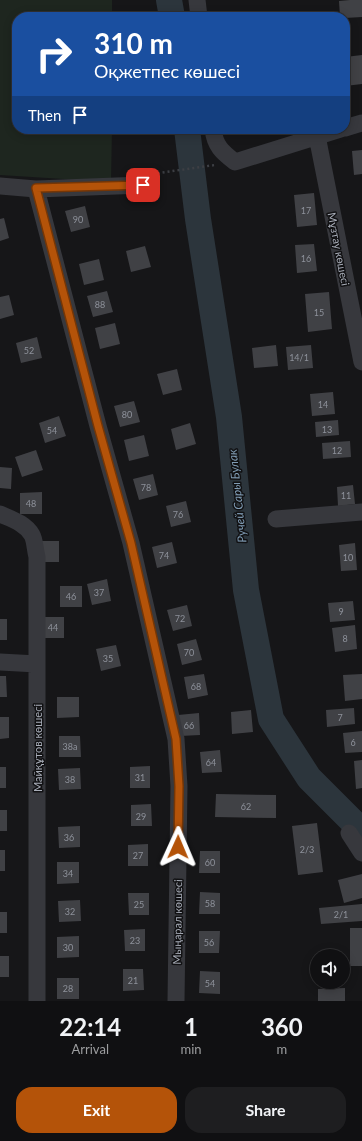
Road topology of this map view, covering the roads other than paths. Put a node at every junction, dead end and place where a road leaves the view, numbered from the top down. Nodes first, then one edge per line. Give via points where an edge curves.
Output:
1 (197, 0) edge
2 (198, 12) edge
3 (362, 123) edge
4 (350, 127) edge
5 (214, 134) edge
6 (324, 134) edge
7 (317, 136) junction
8 (143, 185) road end
9 (0, 186) edge
10 (36, 188) junction
11 (362, 362) edge
12 (362, 512) edge
13 (0, 514) edge
14 (276, 519) dead end
15 (0, 662) edge
16 (37, 664) junction
17 (349, 833) dead end
18 (362, 853) edge
19 (38, 1001) edge
20 (176, 1001) edge

1 - 2 street
3 - 4 street
5 - 7 street via 221,152 235,162
6 - 7 street
7 - 11 street, Мұзтау көшесі
8 - 10 street
9 - 10 street
10 - 20 street, Мыңарал көшесі via 131,543 176,739 179,786
12 - 14 street
13 - 16 street, Майқұтов көшесі via 20,523 32,535 37,557
15 - 16 street
16 - 19 street, Майқұтов көшесі
17 - 18 street

